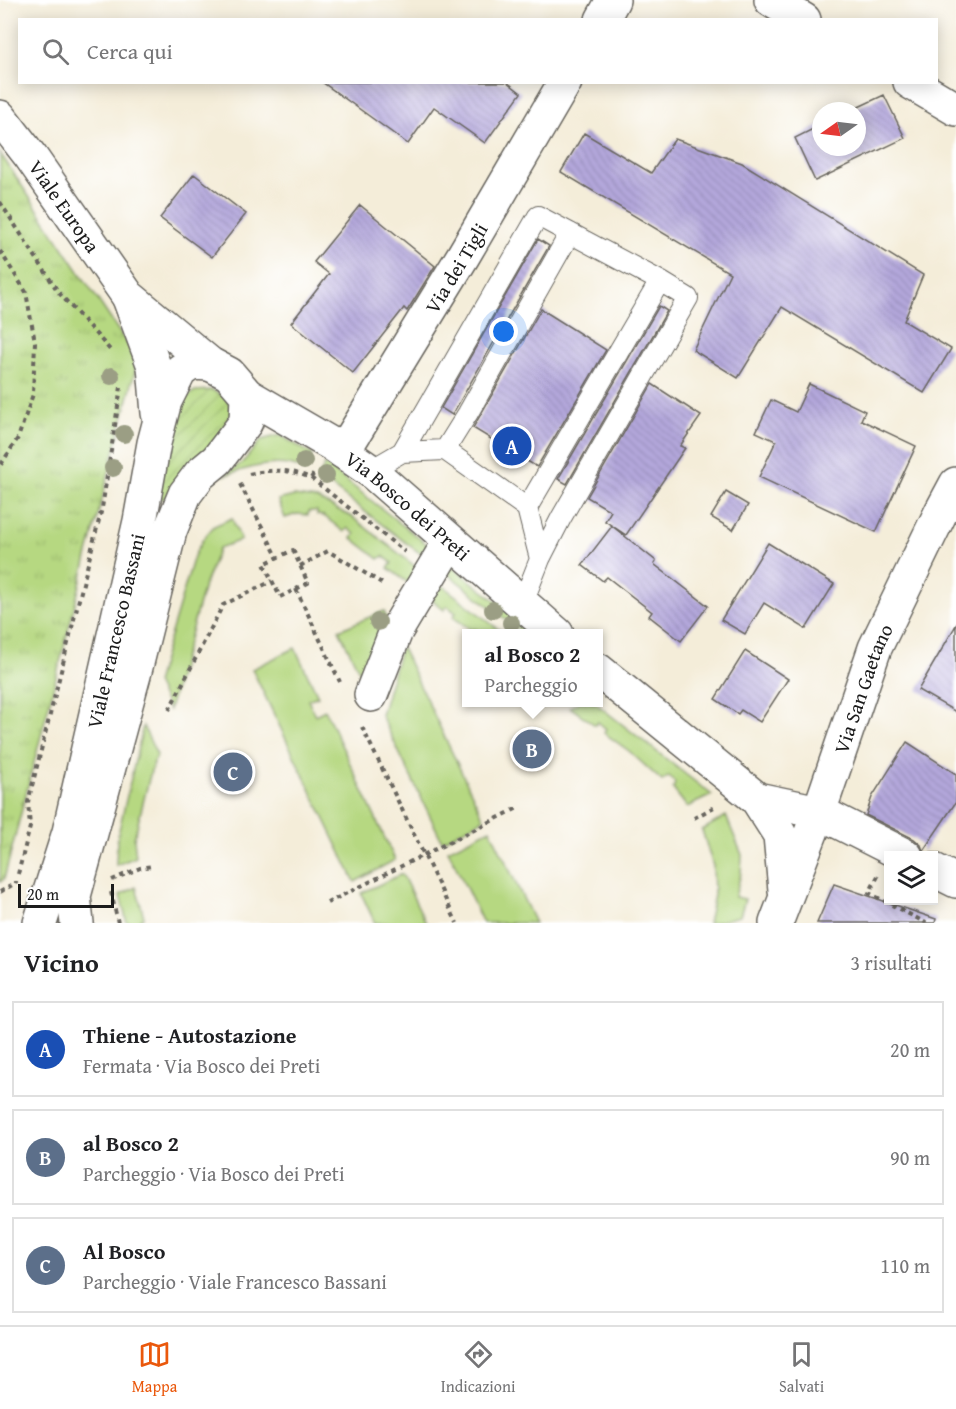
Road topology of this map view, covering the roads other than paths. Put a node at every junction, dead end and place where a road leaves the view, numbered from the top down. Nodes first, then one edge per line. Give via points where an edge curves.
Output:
1 (613, 0) edge
2 (771, 0) edge
3 (603, 18) edge
4 (801, 18) edge
5 (564, 84) edge
6 (913, 84) edge
7 (956, 110) edge
8 (0, 117) edge
9 (570, 233) junction
10 (660, 282) junction
11 (128, 296) junction
12 (210, 364) junction
13 (247, 395) junction
14 (159, 424) junction
15 (445, 450) junction
16 (343, 452) junction
17 (402, 452) junction
18 (372, 472) junction
19 (956, 484) edge
20 (527, 508) junction
21 (441, 556) dead end
22 (540, 559) junction
23 (520, 600) junction
24 (553, 629) edge
25 (603, 674) edge
26 (359, 703) road end
27 (757, 798) junction
28 (819, 812) junction
29 (884, 855) edge
30 (938, 872) edge
31 (956, 881) edge
32 (780, 910) edge
33 (40, 923) edge
34 (77, 923) edge

1 - 3 street
2 - 4 street
5 - 16 street, Via dei Tigli
6 - 7 street
8 - 11 street, Viale Europa
9 - 10 lane
9 - 15 lane
9 - 17 lane via 538,216
10 - 20 lane
10 - 22 lane via 688,298
11 - 12 street, Viale Europa
11 - 14 street, Viale Europa via 154,366
12 - 13 street, Viale Europa via 229,374
12 - 14 street, Viale Francesco Bassani via 192,363 180,371
13 - 16 street, Via Bosco dei Preti
13 - 34 street, Viale Francesco Bassani via 246,422 184,494 170,531 74,896
14 - 33 street, Viale Francesco Bassani via 69,832
15 - 17 lane
15 - 20 lane
16 - 18 street, Via Bosco dei Preti
17 - 18 lane
18 - 23 street, Via Bosco dei Preti
19 - 28 street, Via San Gaetano via 875,648
20 - 22 lane
21 - 26 street
22 - 23 lane
23 - 24 street, Via Bosco dei Preti
25 - 27 street
27 - 28 street
27 - 32 street, Via San Gaetano via 780,835
28 - 29 street
28 - 32 street, Via San Gaetano
30 - 31 street

